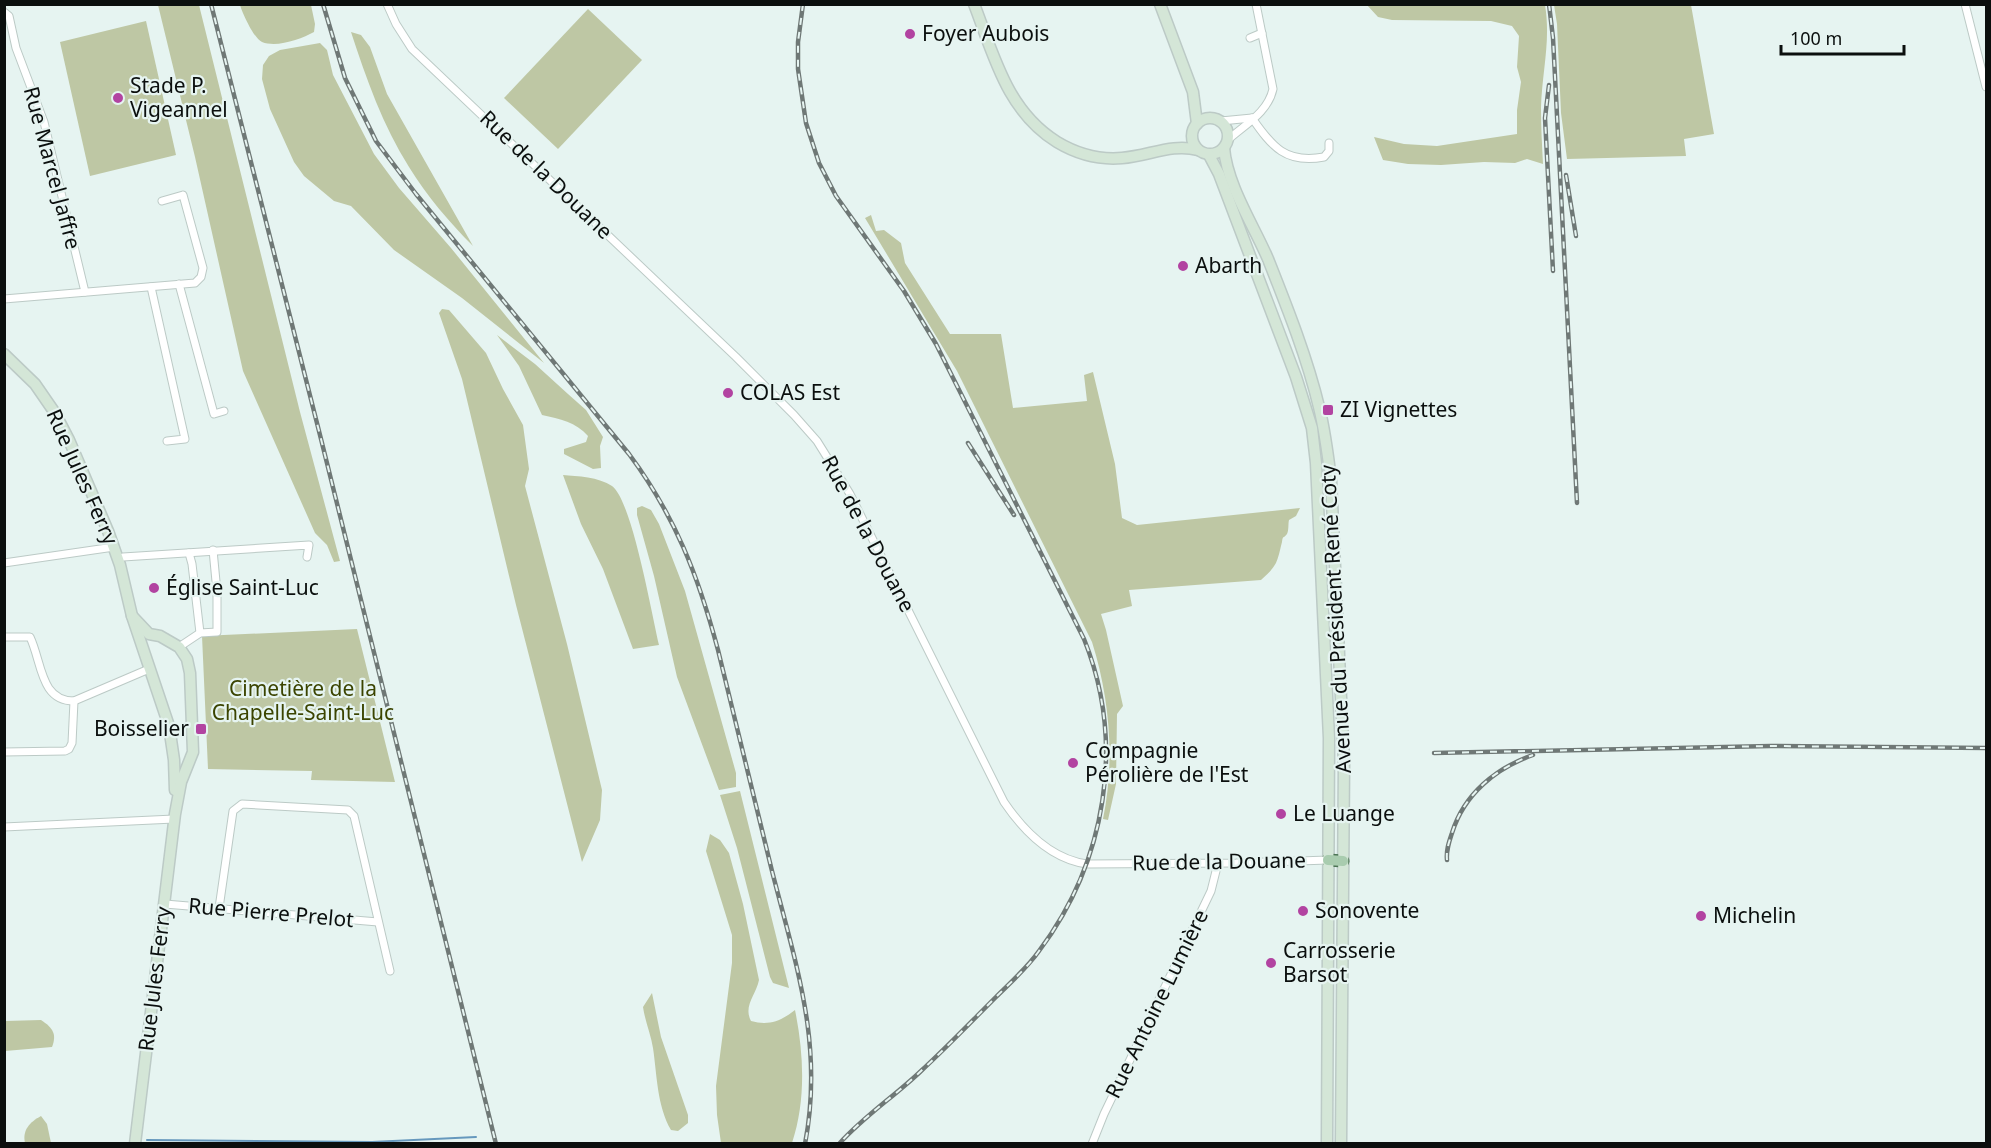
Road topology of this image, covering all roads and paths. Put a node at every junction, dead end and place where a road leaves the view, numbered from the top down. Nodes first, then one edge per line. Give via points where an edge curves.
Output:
1 (387, 4) edge
2 (974, 4) edge
3 (1160, 4) edge
4 (1256, 4) edge
5 (1965, 4) edge
6 (4, 12) edge
7 (1262, 33) junction
8 (1250, 39) dead end
9 (1986, 87) edge
10 (1193, 92) junction
11 (1252, 118) junction
12 (1217, 120) junction
13 (1195, 126) junction
14 (1329, 143) dead end
15 (1227, 144) junction
16 (1177, 146) junction
17 (1198, 150) junction
18 (1209, 155) junction
19 (162, 201) dead end
20 (179, 284) junction
21 (151, 287) junction
22 (85, 292) junction
23 (4, 299) edge
24 (4, 354) edge
25 (224, 411) dead end
26 (167, 441) dead end
27 (114, 547) junction
28 (213, 550) junction
29 (189, 553) junction
30 (307, 556) dead end
31 (118, 559) junction
32 (4, 563) edge
33 (132, 616) junction
34 (200, 633) junction
35 (149, 634) junction
36 (4, 637) edge
37 (142, 646) junction
38 (179, 647) junction
39 (149, 669) junction
40 (74, 702) junction
41 (4, 752) edge
42 (174, 760) junction
43 (190, 762) junction
44 (175, 817) junction
45 (4, 827) edge
46 (1328, 860) junction
47 (1343, 861) junction
48 (1218, 863) junction
49 (165, 904) junction
50 (219, 908) junction
51 (378, 922) junction
52 (390, 971) dead end
53 (135, 1143) edge
54 (1092, 1143) edge
55 (1327, 1143) edge
56 (1341, 1143) edge

1 - 48 street, Rue de la Douane via 412,49 736,357 817,441 850,494 1004,802 1026,830 1059,855 1079,863
2 - 16 main road via 1014,100 1045,134 1082,155 1102,158 1144,156
3 - 10 main road
4 - 7 street
5 - 9 street
6 - 22 street, Rue Marcel Jaffre via 9,16 16,48 44,122
7 - 8 street
7 - 11 street via 1273,89 1266,107
10 - 12 main road
10 - 13 main road
11 - 12 street
11 - 14 street via 1270,143 1296,158 1324,157
11 - 15 street
12 - 13 main road via 1204,119
12 - 15 main road via 1227,129
13 - 16 main road
13 - 17 main road via 1192,140
15 - 18 main road
15 - 47 main road, Avenue du Président René Coty via 1226,161 1302,353 1326,435 1334,513 1344,751
16 - 17 main road
17 - 18 main road
18 - 46 main road, Avenue du Président René Coty via 1268,300 1312,428 1318,481 1329,738
19 - 20 street via 183,195 203,268 195,283
20 - 21 street
20 - 25 street via 214,414
21 - 22 street
21 - 26 street via 185,439
22 - 23 street
24 - 27 main road, Rue Jules Ferry via 35,384 55,413
27 - 31 main road, Rue Jules Ferry
27 - 32 street
28 - 29 street
28 - 30 street via 309,545
28 - 34 street via 217,632
29 - 31 street
29 - 34 street
31 - 33 main road, Rue Jules Ferry
33 - 35 main road, Rue Jules Ferry
33 - 37 main road, Rue Jules Ferry
34 - 38 street
35 - 37 main road
35 - 38 main road, Rue Jules Ferry
36 - 40 street via 30,638 48,689 64,701
37 - 39 main road, Rue Jules Ferry
38 - 43 main road, Rue Jules Ferry via 190,674
39 - 40 street
39 - 42 main road, Rue Jules Ferry via 169,726
40 - 41 street via 69,749
42 - 43 main road via 181,766
42 - 44 main road, Rue Jules Ferry
43 - 44 main road, Rue Jules Ferry via 181,782
44 - 45 street
44 - 49 main road, Rue Jules Ferry
46 - 47 main road
46 - 48 street, Rue de la Douane
46 - 55 main road, Avenue du Président René Coty
47 - 56 main road, Avenue du Président René Coty
48 - 54 street, Rue Antoine Lumière via 1211,891
49 - 50 street, Rue Pierre Prelot
49 - 53 main road, Rue Jules Ferry
50 - 51 street, Rue Pierre Prelot
50 - 51 street via 233,811 242,804 348,810 354,816
51 - 52 street

